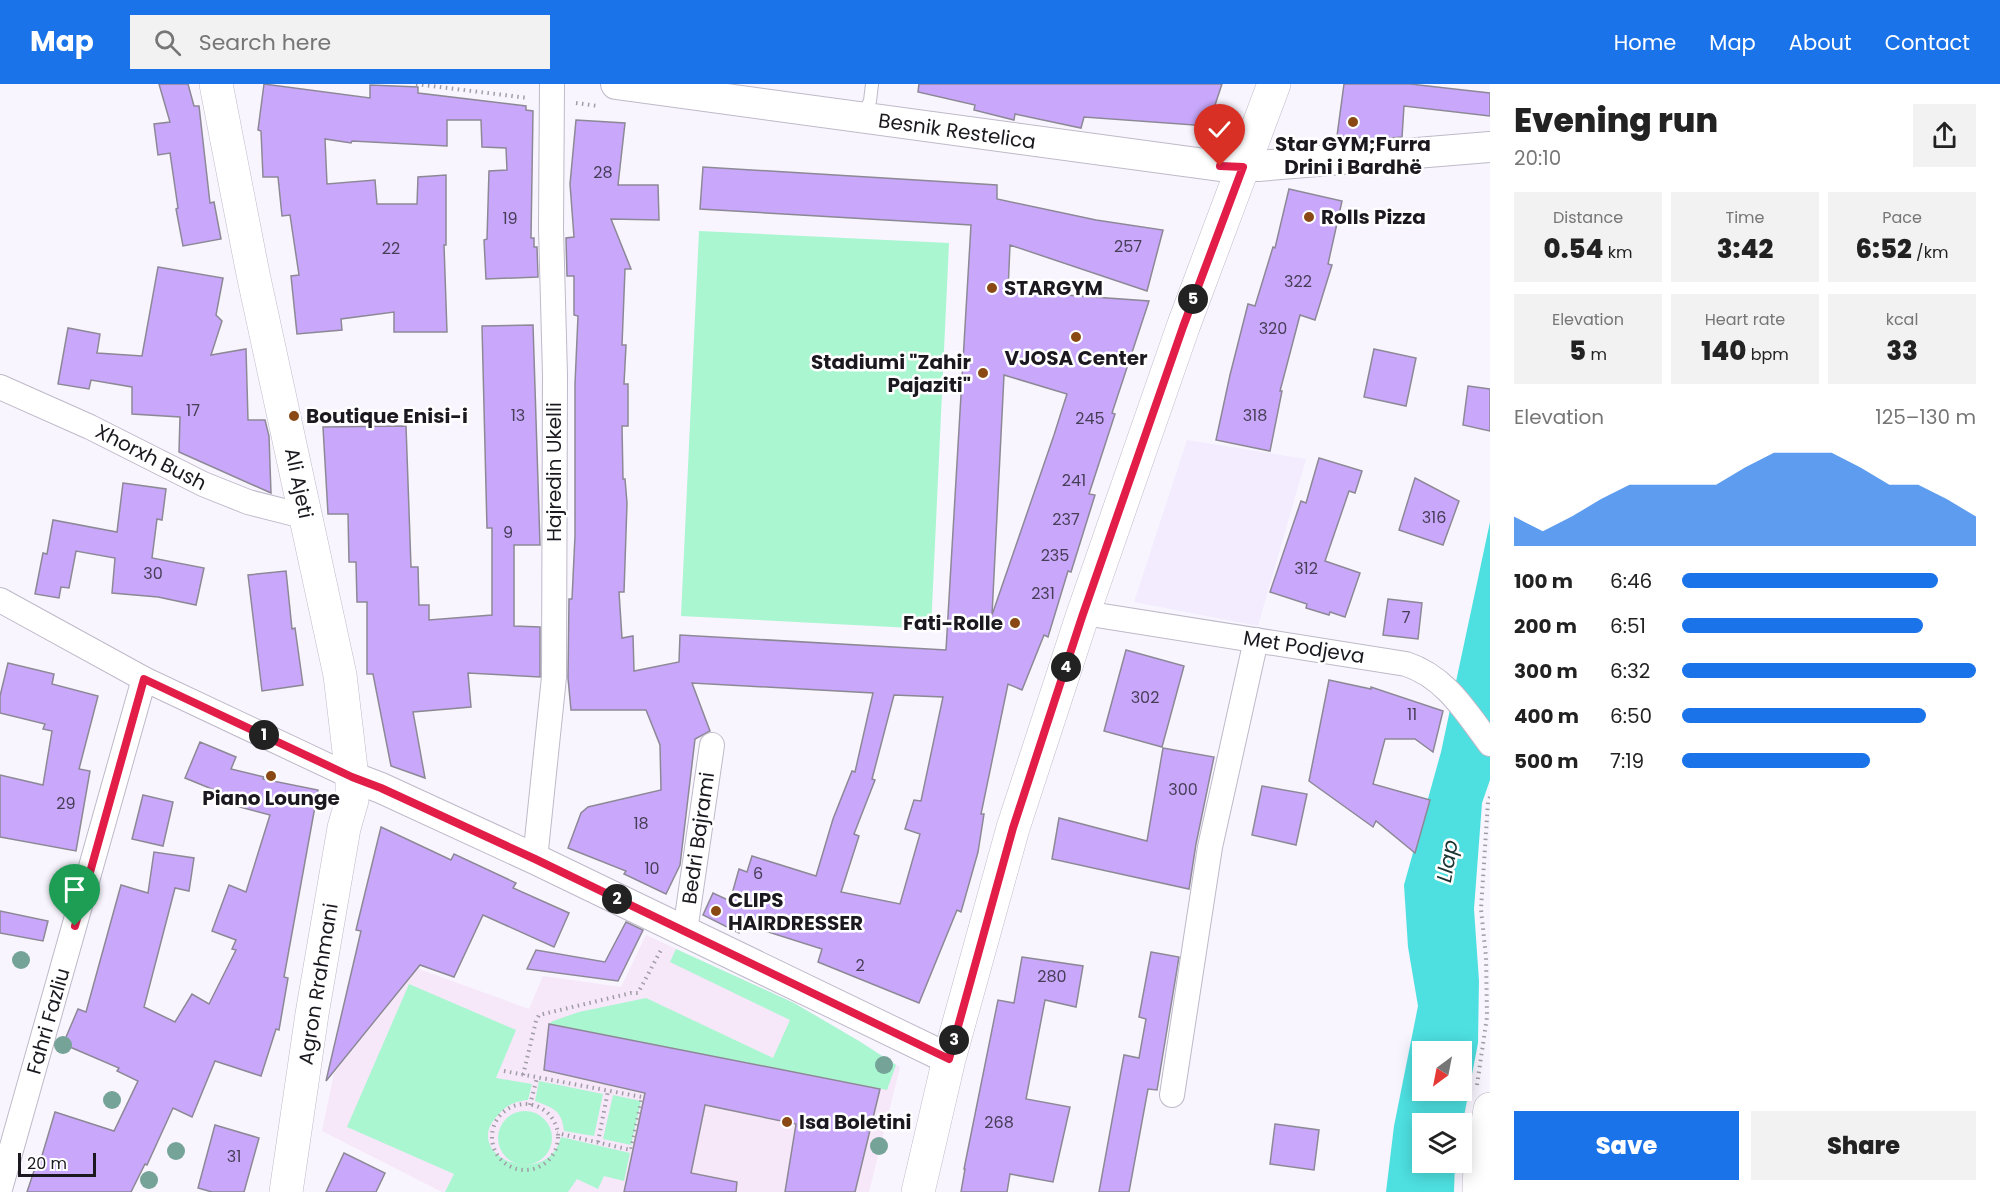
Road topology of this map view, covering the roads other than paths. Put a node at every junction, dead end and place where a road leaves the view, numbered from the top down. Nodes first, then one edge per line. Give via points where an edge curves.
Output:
1 (216, 84) edge
2 (872, 84) edge
3 (1274, 84) edge
4 (671, 87) edge
5 (546, 92) edge
6 (608, 95) edge
7 (861, 118) junction
8 (1490, 147) edge
9 (1243, 167) junction
10 (0, 387) edge
11 (307, 517) junction
12 (0, 600) edge
13 (1084, 613) junction
14 (1256, 640) junction
15 (144, 679) junction
16 (1490, 744) edge
17 (711, 745) dead end
18 (352, 777) junction
19 (535, 859) junction
20 (679, 928) junction
21 (949, 1059) junction
22 (1172, 1095) dead end
23 (1483, 1098) edge
24 (0, 1189) edge
25 (285, 1192) edge
26 (918, 1192) edge
27 (1479, 1192) edge

1 - 11 main road, Ali Ajeti
2 - 7 lane via 870,101
3 - 9 main road
4 - 6 street, Besnik Restelica
4 - 7 street, Besnik Restelica
5 - 19 street, Hajredin Ukelli via 555,375 554,677
7 - 9 street, Besnik Restelica
8 - 9 street, Besnik Restelica
9 - 13 main road
10 - 11 street, Xhorxh Bush via 203,484 248,502
11 - 18 main road, Ali Ajeti via 340,675
12 - 15 street, Bedri Bajrami
13 - 14 street, Met Podjeva
13 - 21 main road via 1013,828
14 - 16 street, Met Podjeva via 1406,664 1431,674 1456,699
14 - 22 street via 1210,847
15 - 18 street, Bedri Bajrami
15 - 24 street, Fahri Fazliu
17 - 20 street, Bedri Bajrami
18 - 19 street, Bedri Bajrami
18 - 25 main road, Agron Rrahmani via 352,800 312,1014
19 - 20 street, Bedri Bajrami
20 - 21 street, Bedri Bajrami
21 - 26 main road
23 - 27 main road

